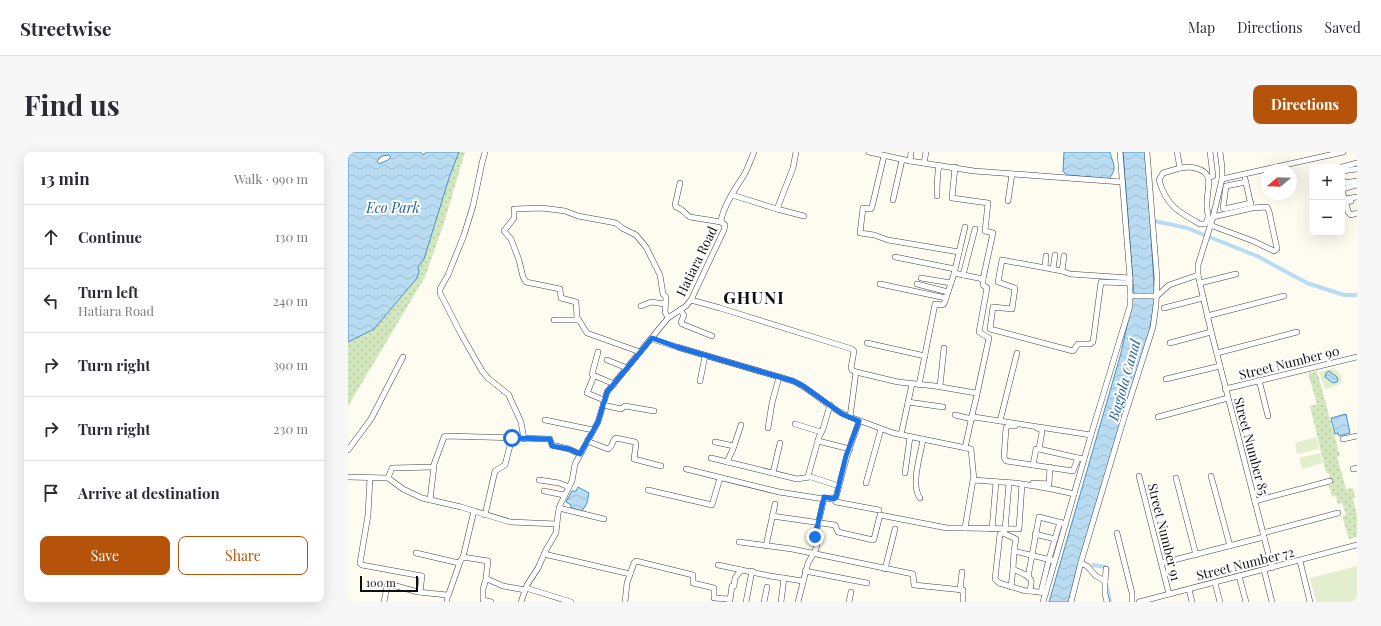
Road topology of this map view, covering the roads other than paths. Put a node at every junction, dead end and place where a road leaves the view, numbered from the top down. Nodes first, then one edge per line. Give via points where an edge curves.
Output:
1 (485, 152) edge
2 (754, 152) edge
3 (796, 152) edge
4 (869, 152) edge
5 (911, 152) edge
6 (926, 152) edge
7 (1120, 152) edge
8 (1147, 152) edge
9 (1177, 152) edge
10 (1210, 152) edge
11 (1220, 152) edge
12 (1343, 152) edge
13 (1329, 154) edge
14 (884, 156) junction
15 (902, 160) junction
16 (910, 161) junction
17 (924, 163) junction
18 (1357, 163) edge
19 (939, 165) junction
20 (1345, 166) edge
21 (955, 167) junction
22 (1180, 168) junction
23 (1357, 169) edge
24 (1345, 171) edge
25 (1012, 174) junction
26 (1244, 174) junction
27 (1222, 178) junction
28 (1211, 179) junction
29 (1357, 181) edge
30 (1122, 182) junction
31 (1246, 182) junction
32 (680, 183) dead end
33 (1345, 183) edge
34 (1357, 185) edge
35 (1220, 186) junction
36 (732, 195) junction
37 (937, 196) dead end
38 (1357, 198) edge
39 (893, 200) dead end
40 (1008, 201) dead end
41 (1252, 205) junction
42 (777, 209) junction
43 (1357, 213) edge
44 (804, 216) dead end
45 (1211, 218) junction
46 (721, 222) junction
47 (965, 227) dead end
48 (1210, 227) junction
49 (975, 229) dead end
50 (959, 252) junction
51 (1055, 255) dead end
52 (1046, 256) dead end
53 (1064, 256) dead end
54 (895, 257) dead end
55 (1044, 268) junction
56 (1053, 269) junction
57 (955, 271) junction
58 (1062, 271) junction
59 (1236, 274) dead end
60 (963, 275) junction
61 (1198, 275) junction
62 (921, 278) dead end
63 (983, 279) junction
64 (1101, 279) junction
65 (1130, 281) junction
66 (951, 283) junction
67 (1200, 283) junction
68 (880, 284) dead end
69 (917, 284) dead end
70 (948, 292) junction
71 (1133, 296) junction
72 (1156, 296) junction
73 (1284, 296) dead end
74 (946, 298) junction
75 (1203, 298) junction
76 (691, 300) junction
77 (665, 304) junction
78 (641, 306) dead end
79 (1164, 308) dead end
80 (680, 310) junction
81 (1207, 316) junction
82 (668, 318) junction
83 (554, 320) dead end
84 (578, 320) junction
85 (1211, 332) junction
86 (1297, 332) dead end
87 (712, 336) dead end
88 (652, 338) junction
89 (867, 343) dead end
90 (1170, 343) dead end
91 (944, 348) dead end
92 (598, 352) dead end
93 (640, 352) junction
94 (1017, 353) dead end
95 (1217, 353) junction
96 (705, 356) junction
97 (925, 356) junction
98 (1357, 356) edge
99 (403, 357) dead end
100 (607, 360) dead end
101 (1220, 366) junction
102 (627, 368) junction
103 (856, 372) junction
104 (594, 376) junction
105 (779, 377) junction
106 (1166, 380) dead end
107 (1259, 380) junction
108 (700, 381) dead end
109 (614, 384) junction
110 (912, 384) junction
111 (919, 385) junction
112 (940, 386) junction
113 (1225, 388) junction
114 (977, 394) junction
115 (1228, 398) junction
116 (908, 402) junction
117 (604, 403) junction
118 (830, 405) junction
119 (943, 407) dead end
120 (654, 411) dead end
121 (954, 416) dead end
122 (1268, 416) dead end
123 (850, 417) junction
124 (972, 417) junction
125 (1158, 417) dead end
126 (545, 420) dead end
127 (859, 421) junction
128 (1000, 421) junction
129 (795, 424) dead end
130 (740, 425) dead end
131 (768, 428) dead end
132 (880, 429) junction
133 (593, 430) junction
134 (821, 432) junction
135 (901, 435) junction
136 (1091, 435) junction
137 (1357, 436) edge
138 (910, 437) junction
139 (512, 438) junction
140 (524, 439) junction
141 (923, 439) junction
142 (1343, 439) dead end
143 (587, 441) junction
144 (818, 441) junction
145 (715, 442) dead end
146 (780, 443) dead end
147 (734, 446) junction
148 (965, 448) junction
149 (850, 449) junction
150 (1040, 449) junction
151 (348, 450) edge
152 (580, 454) junction
153 (711, 458) dead end
154 (1078, 458) junction
155 (1084, 459) junction
156 (727, 462) junction
157 (1033, 465) junction
158 (434, 466) junction
159 (661, 466) dead end
160 (1050, 467) junction
161 (686, 469) dead end
162 (1073, 471) junction
163 (773, 473) junction
164 (905, 473) dead end
165 (1080, 473) junction
166 (1139, 476) dead end
167 (1211, 476) dead end
168 (348, 477) edge
169 (810, 477) junction
170 (370, 478) junction
171 (388, 478) junction
172 (720, 478) junction
173 (1176, 478) dead end
174 (539, 480) dead end
175 (974, 480) junction
176 (1330, 481) dead end
177 (996, 482) junction
178 (866, 483) dead end
179 (1009, 483) junction
180 (1032, 483) dead end
181 (1022, 484) junction
182 (839, 486) junction
183 (570, 487) junction
184 (648, 490) dead end
185 (544, 491) dead end
186 (1074, 494) junction
187 (564, 495) junction
188 (824, 498) junction
189 (830, 498) junction
190 (920, 498) dead end
191 (430, 500) junction
192 (1255, 501) junction
193 (775, 504) dead end
194 (559, 508) junction
195 (879, 510) dead end
196 (474, 511) junction
197 (1338, 513) dead end
198 (485, 515) junction
199 (772, 516) junction
200 (604, 519) dead end
201 (818, 523) junction
202 (1063, 523) junction
203 (557, 524) junction
204 (965, 528) junction
205 (895, 529) dead end
206 (992, 529) junction
207 (1005, 530) junction
208 (1117, 533) dead end
209 (1035, 534) junction
210 (1263, 535) junction
211 (1055, 539) junction
212 (739, 542) dead end
213 (1357, 545) edge
214 (766, 546) junction
215 (1230, 546) junction
216 (1014, 551) junction
217 (416, 553) dead end
218 (544, 554) junction
219 (814, 554) junction
220 (1032, 554) junction
221 (1196, 555) junction
222 (1049, 559) junction
223 (462, 560) junction
224 (1055, 561) junction
225 (1300, 561) junction
226 (1081, 562) junction
227 (1162, 563) junction
228 (718, 565) dead end
229 (1272, 568) junction
230 (885, 569) junction
231 (1013, 569) junction
232 (1106, 569) dead end
233 (741, 570) junction
234 (1264, 570) junction
235 (752, 571) junction
236 (805, 571) junction
237 (962, 572) dead end
238 (630, 574) junction
239 (1239, 576) junction
240 (784, 578) junction
241 (486, 579) junction
242 (1029, 579) junction
243 (803, 581) junction
244 (1105, 582) junction
245 (1215, 582) junction
246 (867, 583) dead end
247 (1042, 585) junction
248 (767, 587) dead end
249 (1011, 587) junction
250 (526, 589) junction
251 (1189, 589) junction
252 (960, 590) junction
253 (1030, 591) junction
254 (420, 592) junction
255 (850, 592) dead end
256 (1043, 593) junction
257 (1170, 594) junction
258 (448, 596) junction
259 (1161, 599) edge
260 (483, 601) edge
261 (730, 601) edge
262 (384, 602) edge
263 (447, 602) edge
264 (491, 602) edge
265 (521, 602) edge
266 (571, 602) edge
267 (625, 602) edge
268 (746, 602) edge
269 (764, 602) edge
270 (781, 602) edge
271 (798, 602) edge
272 (849, 602) edge
273 (962, 602) edge
274 (1043, 602) edge
275 (1071, 602) edge
276 (1107, 602) edge
277 (1132, 602) edge
278 (1139, 602) edge
279 (1192, 602) edge
280 (1220, 602) edge
281 (1246, 602) edge
282 (1272, 602) edge
283 (1310, 602) edge

1 - 140 street via 464,235 440,293 482,371 509,395 521,422
2 - 36 street, Hatiara Road
3 - 42 street via 793,168
4 - 14 street
5 - 16 street
6 - 17 street
7 - 30 street
8 - 72 street via 1157,278
9 - 22 street
10 - 28 street
11 - 27 street
12 - 13 street
13 - 26 street
14 - 15 street
14 - 50 street via 872,207 863,208 860,232 888,240
15 - 16 street
15 - 39 street
16 - 17 street
17 - 19 street
18 - 20 street
19 - 21 street
19 - 37 street via 936,180
21 - 25 street
21 - 63 street via 952,199 988,204 985,231 993,234
22 - 28 street via 1197,168
22 - 45 street via 1161,175 1159,180 1163,194 1172,206 1200,224 1205,224
23 - 24 street
25 - 30 street
25 - 40 street
26 - 27 street
26 - 31 street
27 - 28 street
27 - 35 street
28 - 35 street
28 - 45 street via 1206,204
29 - 33 street
30 - 65 street
31 - 41 street
31 - 41 street via 1226,186 1223,208
32 - 46 street via 676,206 682,208 690,217
34 - 38 street via 1342,189 1344,198
35 - 45 street
36 - 42 street
36 - 46 street, Hatiara Road
38 - 43 street via 1346,202 1349,213
41 - 45 street
41 - 48 street via 1268,208 1278,247 1276,250
42 - 44 street
45 - 48 street
46 - 76 street, Hatiara Road via 725,225 724,230
47 - 50 street
48 - 61 street via 1198,265
49 - 60 street
50 - 57 street
51 - 56 street
52 - 55 street
53 - 58 street
54 - 57 street
55 - 56 street
55 - 64 street via 1002,260 998,282 1016,289 1012,309 993,308 990,330 1071,351 1074,351 1078,344 1091,344
56 - 58 street
57 - 60 street
57 - 66 street
58 - 64 street
59 - 67 street
60 - 63 street
61 - 67 street, Street Number 85
61 - 72 street via 1169,285
62 - 66 street
63 - 114 street via 987,288 979,332 989,338
64 - 65 street
65 - 71 street
66 - 70 street
67 - 75 street, Street Number 85
68 - 74 street
69 - 70 street
70 - 74 street
71 - 72 street
71 - 136 street
72 - 226 street via 1152,332
73 - 81 street
74 - 97 street via 943,305 935,304
75 - 79 street
75 - 81 street, Street Number 85
76 - 80 street, Hatiara Road
76 - 103 street via 852,349 854,351 851,368
77 - 78 street via 651,302
77 - 82 street
77 - 84 street via 666,297 663,294 660,275 646,247 636,235 614,222 578,216 565,211 542,208 514,209 514,218 504,230 511,239 524,280 560,289 561,298 576,301
80 - 82 street, Hatiara Road
80 - 87 street via 684,316 682,324
81 - 85 street, Street Number 85
82 - 88 street, Hatiara Road
83 - 84 street
84 - 93 street via 591,334
85 - 90 street
85 - 95 street, Street Number 85
86 - 95 street
88 - 93 street, Hatiara Road
88 - 96 street
89 - 97 street
91 - 112 street
92 - 104 street via 592,373
93 - 102 street, Hatiara Road
94 - 128 street
95 - 101 street, Street Number 85
96 - 105 street
96 - 108 street
97 - 111 street
98 - 107 street, Street Number 90
99 - 151 street via 371,419
100 - 102 street
101 - 106 street
101 - 113 street, Street Number 85
102 - 109 street, Hatiara Road
103 - 110 street
103 - 123 street
104 - 109 street
104 - 117 street via 587,393
105 - 118 street via 798,384
105 - 131 street
107 - 113 street, Street Number 90
107 - 122 street
109 - 117 street, Hatiara Road via 607,392
110 - 111 street
110 - 116 street
111 - 112 street
112 - 114 street
113 - 115 street, Street Number 85
114 - 124 street
115 - 125 street
115 - 192 street, Street Number 85
116 - 119 street
116 - 135 street
117 - 120 street via 621,409 625,406
117 - 133 street, Hatiara Road
118 - 123 street
118 - 134 street
121 - 124 street
123 - 127 street
124 - 128 street
124 - 148 street
126 - 133 street
127 - 132 street
127 - 149 street
128 - 136 street
129 - 134 street
130 - 147 street
132 - 135 street
132 - 178 street
133 - 143 street, Hatiara Road
134 - 144 street
135 - 138 street
136 - 155 street
137 - 142 street
138 - 141 street
138 - 164 street
139 - 140 street
139 - 158 street via 444,436
139 - 198 street via 504,465 495,471
140 - 152 street via 550,439 552,446
141 - 148 street
141 - 190 street via 916,481 917,494
143 - 152 street, Hatiara Road
143 - 159 street via 608,449 616,438 635,442 634,460
144 - 149 street
144 - 169 street via 808,475
145 - 147 street
146 - 163 street
147 - 156 street
148 - 175 street via 971,450
149 - 182 street
150 - 154 street
150 - 157 street via 1036,449
150 - 157 street via 1041,429 1007,427 1005,460
152 - 183 street, Hatiara Road
153 - 156 street
154 - 155 street
154 - 162 street
155 - 165 street
156 - 163 street
157 - 160 street
158 - 171 street via 392,468
158 - 191 street
160 - 162 street
160 - 180 street via 1049,484
161 - 172 street
162 - 165 street
163 - 169 street via 799,479
165 - 186 street
166 - 227 street, Street Number 91
167 - 215 street
168 - 170 street
169 - 182 street
170 - 171 street
170 - 254 street via 368,515 360,563 422,576
171 - 191 street via 410,493
172 - 184 street via 712,505
172 - 188 street via 779,492
173 - 221 street
174 - 183 street
175 - 177 street
175 - 204 street
176 - 192 street
177 - 179 street
177 - 206 street
179 - 181 street
179 - 207 street
181 - 186 street
181 - 207 street via 1019,529
182 - 189 street via 836,497
183 - 187 street, Hatiara Road
185 - 187 street
186 - 202 street
187 - 194 street, Hatiara Road
188 - 189 street
188 - 201 street
189 - 195 street via 836,502
191 - 196 street
192 - 210 street, Street Number 85
193 - 199 street
194 - 200 street
194 - 203 street, Hatiara Road
196 - 198 street
196 - 223 street
197 - 210 street
198 - 203 street via 510,522
199 - 201 street
199 - 214 street
201 - 204 street via 835,526 838,532 873,540 880,515 946,528
201 - 219 street
202 - 209 street via 1039,517
202 - 211 street
202 - 224 street
203 - 218 street, Hatiara Road via 554,539
204 - 206 street
205 - 230 street
206 - 207 street
208 - 277 street
209 - 211 street
209 - 220 street
210 - 215 street
210 - 229 street, Street Number 85
211 - 222 street
212 - 214 street
213 - 225 street, Street Number 72
214 - 219 street
215 - 221 street
216 - 220 street
216 - 231 street
216 - 249 street via 1016,539 1000,534 995,579
217 - 223 street
218 - 238 street
218 - 250 street, Hatiara Road
219 - 230 street
219 - 236 street
220 - 222 street
220 - 242 street
221 - 227 street
222 - 224 street
222 - 247 street
223 - 241 street via 488,562
223 - 258 street
224 - 256 street
225 - 229 street, Street Number 72
225 - 283 street
226 - 244 street
226 - 275 street
227 - 257 street, Street Number 91
228 - 233 street
229 - 234 street, Street Number 72
230 - 252 street via 913,574 914,585
231 - 242 street via 1025,574
231 - 249 street
232 - 244 street
233 - 235 street
233 - 261 street via 735,578
234 - 239 street, Street Number 72
234 - 282 street
235 - 240 street
235 - 268 street
236 - 243 street
236 - 246 street
237 - 252 street
238 - 261 street via 636,561 693,575 692,583 714,588 714,598
238 - 267 street
239 - 245 street, Street Number 72
239 - 281 street
240 - 243 street
240 - 270 street
241 - 250 street via 503,586
241 - 260 street
242 - 247 street
242 - 253 street
243 - 271 street
244 - 276 street
245 - 251 street, Street Number 72
245 - 280 street
247 - 256 street
248 - 269 street
249 - 253 street
250 - 265 street, Hatiara Road
250 - 266 street
251 - 257 street, Street Number 72
251 - 279 street
252 - 273 street via 963,591
253 - 256 street
254 - 258 street
254 - 262 street via 388,584
255 - 272 street
256 - 274 street
257 - 259 street, Street Number 72
258 - 263 street
259 - 278 street, Street Number 72
260 - 264 street

